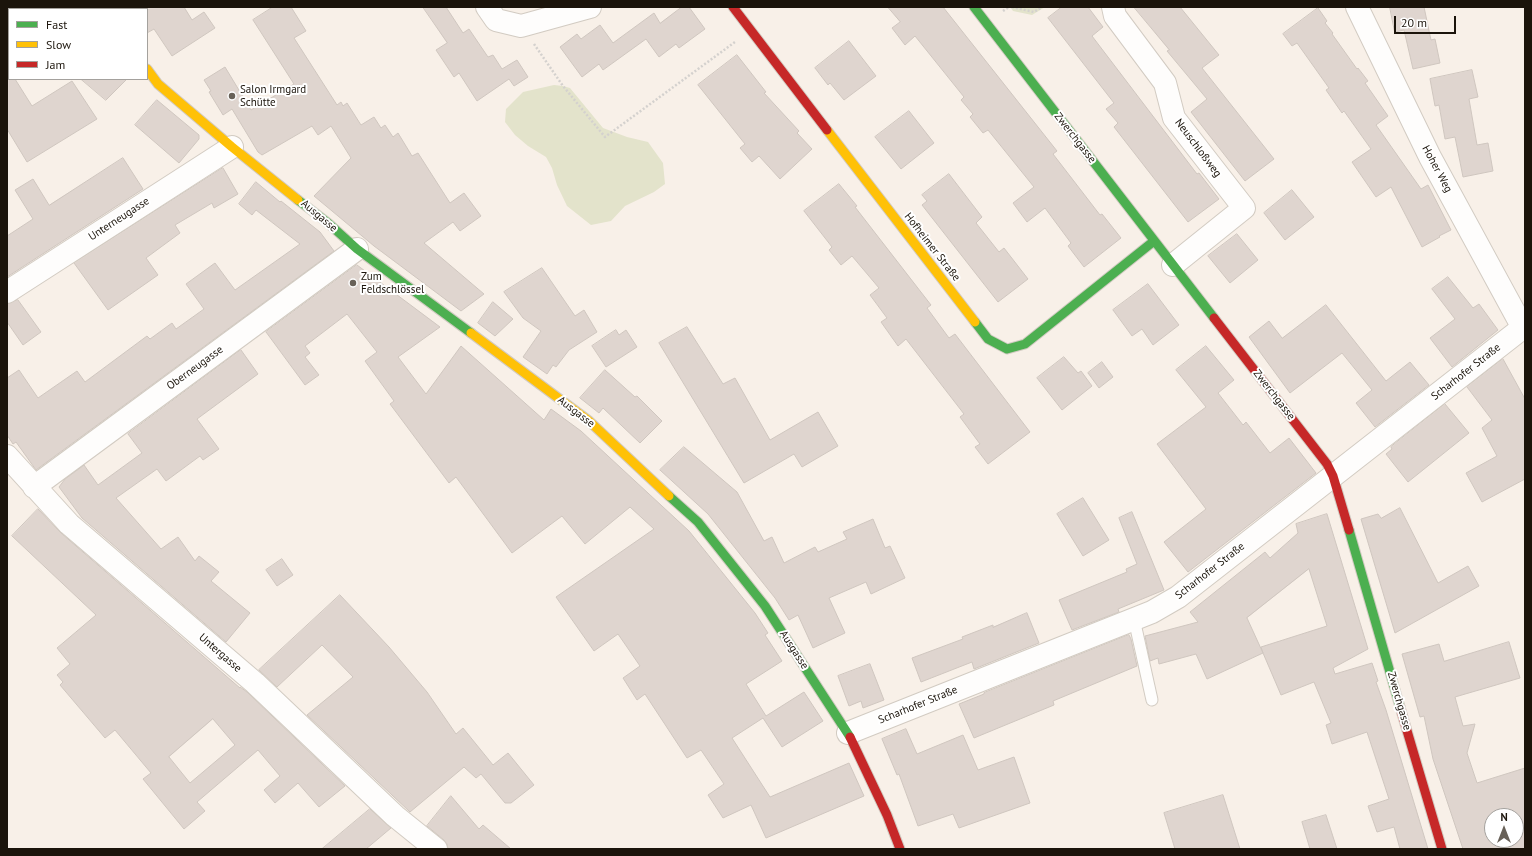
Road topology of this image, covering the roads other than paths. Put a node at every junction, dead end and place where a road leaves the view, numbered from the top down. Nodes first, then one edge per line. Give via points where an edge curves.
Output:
1 (487, 7) edge
2 (590, 7) edge
3 (733, 7) edge
4 (974, 7) edge
5 (1113, 7) edge
6 (1358, 7) edge
7 (148, 70) edge
8 (232, 147) junction
9 (1154, 241) junction
10 (356, 250) junction
11 (1174, 265) junction
12 (7, 292) edge
13 (1524, 327) edge
14 (7, 456) edge
15 (1333, 476) junction
16 (34, 487) junction
17 (1134, 619) junction
18 (1152, 700) dead end
19 (848, 733) junction
20 (436, 849) edge
21 (900, 849) edge
22 (1442, 849) edge

1 - 2 street via 496,20 521,26
3 - 9 street, Hofheimer Straße via 988,339 1000,346 1007,349 1025,344
4 - 9 street, Zwerchgasse
5 - 11 street, Neuschloßweg via 1115,16 1165,83 1174,118 1244,208
6 - 13 street, Hoher Weg via 1430,156
7 - 8 street, Ausgasse via 158,84
8 - 10 street, Ausgasse via 328,223
8 - 12 street, Unterneugasse
9 - 11 street, Zwerchgasse
10 - 16 street, Oberneugasse
10 - 19 street, Ausgasse via 589,421 698,522 765,606
11 - 15 street, Zwerchgasse via 1327,464
13 - 15 street, Scharhofer Straße
14 - 16 street, Untergasse
15 - 17 street, Scharhofer Straße via 1178,597
15 - 22 street, Zwerchgasse
16 - 20 street, Untergasse via 69,524 256,683 395,816
17 - 18 lane
17 - 19 street, Scharhofer Straße
19 - 21 street, Ausgasse via 887,815

